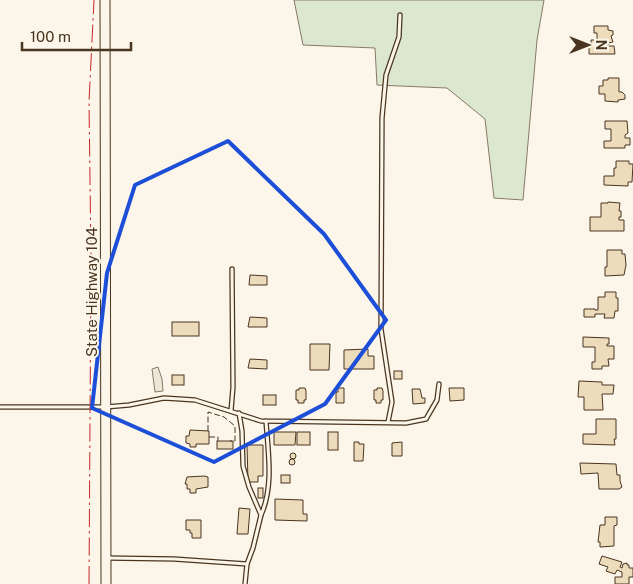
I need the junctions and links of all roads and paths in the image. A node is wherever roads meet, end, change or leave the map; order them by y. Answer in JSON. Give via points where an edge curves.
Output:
{"nodes":[{"id":1,"x":105,"y":0,"type":"edge"},
{"id":2,"x":400,"y":15,"type":"dead end"},
{"id":3,"x":232,"y":269,"type":"dead end"},
{"id":4,"x":439,"y":384,"type":"dead end"},
{"id":5,"x":0,"y":407,"type":"edge"},
{"id":6,"x":106,"y":407,"type":"junction"},
{"id":7,"x":231,"y":411,"type":"junction"},
{"id":8,"x":239,"y":414,"type":"junction"},
{"id":9,"x":266,"y":421,"type":"junction"},
{"id":10,"x":388,"y":422,"type":"junction"},
{"id":11,"x":261,"y":515,"type":"junction"},
{"id":12,"x":106,"y":558,"type":"junction"},
{"id":13,"x":247,"y":564,"type":"junction"},
{"id":14,"x":106,"y":584,"type":"edge"},
{"id":15,"x":246,"y":584,"type":"edge"}],
"edges":[{"from":1,"to":6,"type":"main road","name":"State Highway 104"},
{"from":2,"to":10,"type":"lane","via":[[399,37],[386,75],[382,118],[381,329],[392,402]]},
{"from":3,"to":7,"type":"lane"},
{"from":4,"to":10,"type":"lane","via":[[437,400],[426,420]]},
{"from":5,"to":6,"type":"lane"},
{"from":6,"to":7,"type":"lane","via":[[164,398],[195,400]]},
{"from":6,"to":12,"type":"main road","name":"State Highway 104"},
{"from":7,"to":8,"type":"lane"},
{"from":8,"to":9,"type":"lane"},
{"from":8,"to":11,"type":"lane","via":[[243,466]]},
{"from":9,"to":10,"type":"lane"},
{"from":9,"to":11,"type":"lane","via":[[269,486]]},
{"from":11,"to":13,"type":"lane"},
{"from":12,"to":13,"type":"lane"},
{"from":12,"to":14,"type":"main road","name":"State Highway 104"},
{"from":13,"to":15,"type":"lane"}]}
